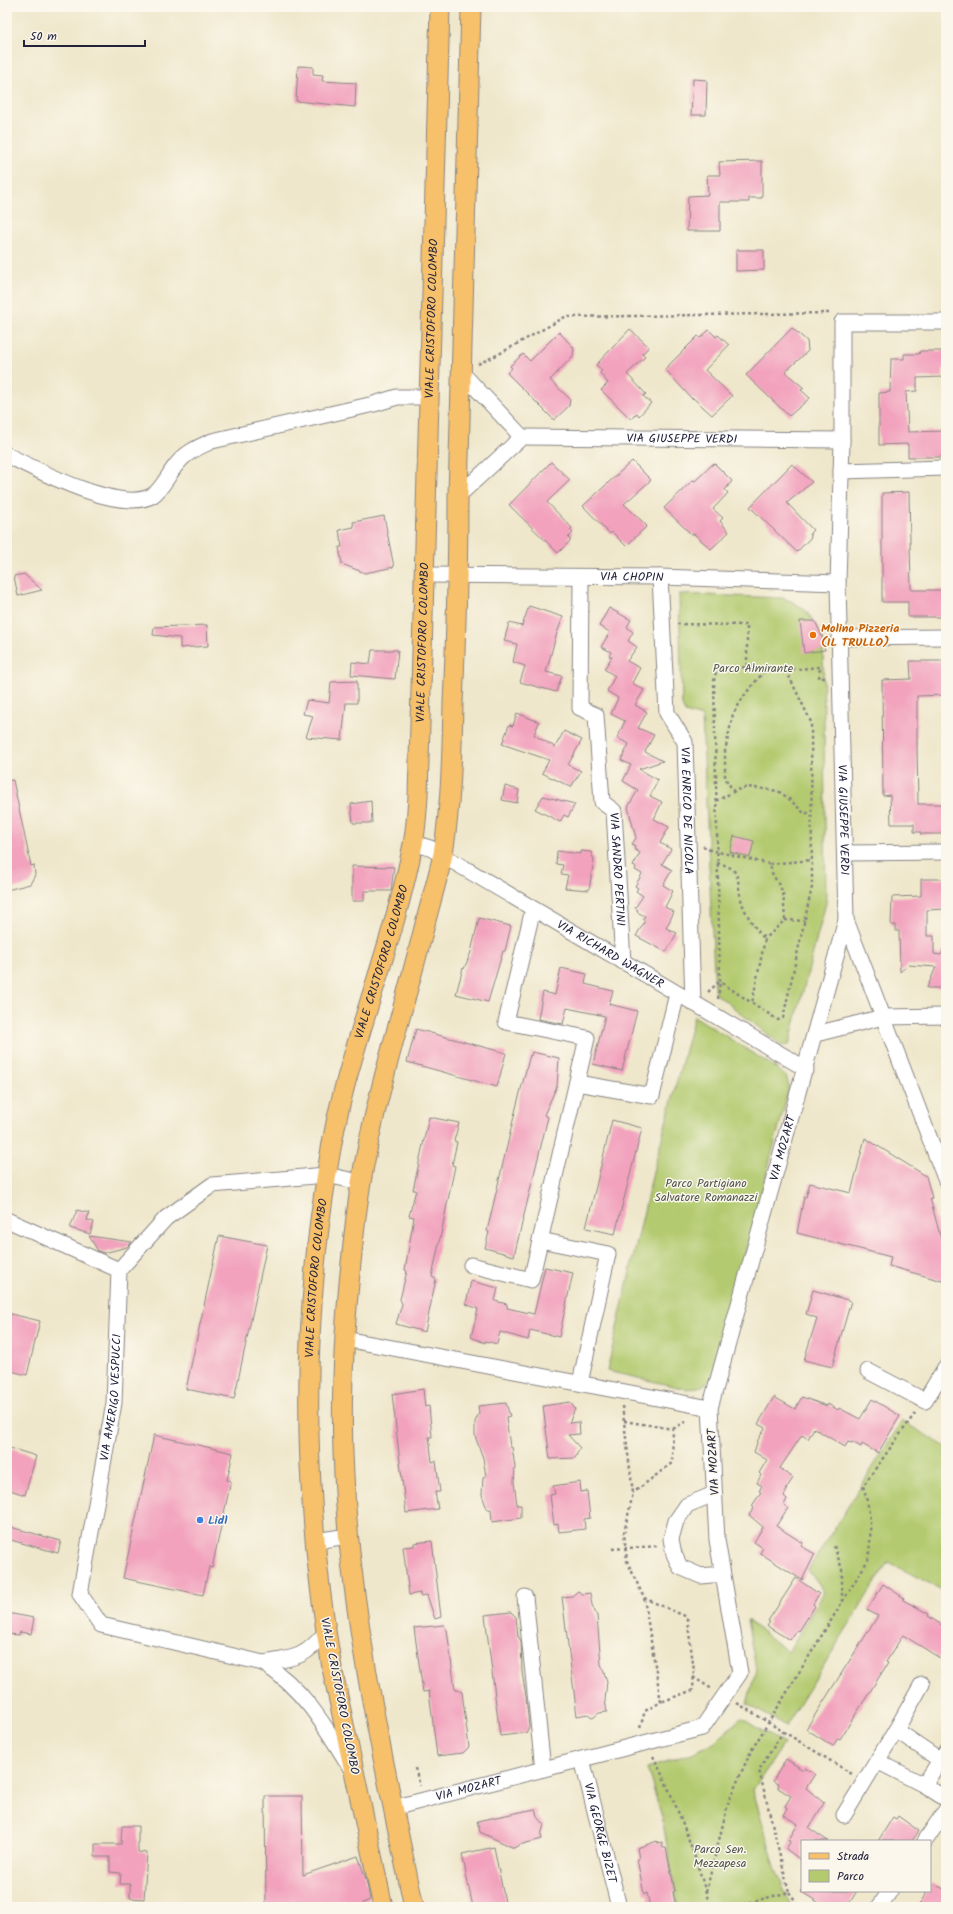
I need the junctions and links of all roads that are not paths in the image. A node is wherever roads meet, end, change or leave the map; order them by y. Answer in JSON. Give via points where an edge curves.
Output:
{"nodes":[{"id":1,"x":440,"y":7,"type":"edge"},
{"id":2,"x":471,"y":7,"type":"edge"},
{"id":3,"x":946,"y":322,"type":"edge"},
{"id":4,"x":461,"y":372,"type":"junction"},
{"id":5,"x":430,"y":397,"type":"junction"},
{"id":6,"x":522,"y":437,"type":"junction"},
{"id":7,"x":842,"y":440,"type":"junction"},
{"id":8,"x":7,"y":455,"type":"edge"},
{"id":9,"x":946,"y":468,"type":"edge"},
{"id":10,"x":841,"y":471,"type":"junction"},
{"id":11,"x":458,"y":496,"type":"junction"},
{"id":12,"x":458,"y":574,"type":"junction"},
{"id":13,"x":425,"y":575,"type":"junction"},
{"id":14,"x":580,"y":577,"type":"junction"},
{"id":15,"x":660,"y":577,"type":"junction"},
{"id":16,"x":838,"y":583,"type":"junction"},
{"id":17,"x":946,"y":637,"type":"edge"},
{"id":18,"x":839,"y":638,"type":"junction"},
{"id":19,"x":413,"y":843,"type":"junction"},
{"id":20,"x":946,"y":852,"type":"edge"},
{"id":21,"x":845,"y":853,"type":"junction"},
{"id":22,"x":442,"y":855,"type":"junction"},
{"id":23,"x":533,"y":909,"type":"junction"},
{"id":24,"x":846,"y":920,"type":"junction"},
{"id":25,"x":624,"y":962,"type":"junction"},
{"id":26,"x":677,"y":994,"type":"junction"},
{"id":27,"x":693,"y":1003,"type":"junction"},
{"id":28,"x":883,"y":1016,"type":"junction"},
{"id":29,"x":946,"y":1016,"type":"edge"},
{"id":30,"x":816,"y":1034,"type":"junction"},
{"id":31,"x":806,"y":1069,"type":"junction"},
{"id":32,"x":577,"y":1083,"type":"junction"},
{"id":33,"x":326,"y":1175,"type":"junction"},
{"id":34,"x":946,"y":1181,"type":"edge"},
{"id":35,"x":360,"y":1182,"type":"junction"},
{"id":36,"x":7,"y":1220,"type":"edge"},
{"id":37,"x":540,"y":1240,"type":"junction"},
{"id":38,"x":471,"y":1265,"type":"dead end"},
{"id":39,"x":119,"y":1270,"type":"junction"},
{"id":40,"x":345,"y":1339,"type":"junction"},
{"id":41,"x":946,"y":1366,"type":"edge"},
{"id":42,"x":868,"y":1371,"type":"dead end"},
{"id":43,"x":580,"y":1383,"type":"junction"},
{"id":44,"x":710,"y":1408,"type":"junction"},
{"id":45,"x":714,"y":1494,"type":"junction"},
{"id":46,"x":348,"y":1536,"type":"junction"},
{"id":47,"x":315,"y":1541,"type":"junction"},
{"id":48,"x":722,"y":1574,"type":"junction"},
{"id":49,"x":525,"y":1596,"type":"dead end"},
{"id":50,"x":326,"y":1632,"type":"junction"},
{"id":51,"x":264,"y":1663,"type":"junction"},
{"id":52,"x":922,"y":1684,"type":"dead end"},
{"id":53,"x":896,"y":1730,"type":"junction"},
{"id":54,"x":943,"y":1755,"type":"edge"},
{"id":55,"x":582,"y":1759,"type":"junction"},
{"id":56,"x":877,"y":1761,"type":"junction"},
{"id":57,"x":543,"y":1769,"type":"junction"},
{"id":58,"x":356,"y":1776,"type":"junction"},
{"id":59,"x":924,"y":1785,"type":"junction"},
{"id":60,"x":946,"y":1799,"type":"edge"},
{"id":61,"x":393,"y":1808,"type":"junction"},
{"id":62,"x":946,"y":1810,"type":"edge"},
{"id":63,"x":844,"y":1815,"type":"dead end"},
{"id":64,"x":926,"y":1840,"type":"edge"},
{"id":65,"x":889,"y":1892,"type":"edge"},
{"id":66,"x":383,"y":1907,"type":"edge"},
{"id":67,"x":414,"y":1907,"type":"edge"},
{"id":68,"x":619,"y":1907,"type":"edge"},
{"id":69,"x":879,"y":1907,"type":"edge"}],
"edges":[{"from":1,"to":5,"type":"main road","name":"VIALE CRISTOFORO COLOMBO"},
{"from":2,"to":4,"type":"main road"},
{"from":3,"to":7,"type":"street","name":"VIA GIUSEPPE VERDI","via":[[842,322]]},
{"from":4,"to":6,"type":"street"},
{"from":4,"to":11,"type":"main road"},
{"from":5,"to":8,"type":"street","via":[[397,397],[212,441],[191,450],[178,462],[154,494],[144,499],[129,500],[77,487]]},
{"from":5,"to":13,"type":"main road","name":"VIALE CRISTOFORO COLOMBO"},
{"from":6,"to":7,"type":"street","name":"VIA GIUSEPPE VERDI"},
{"from":6,"to":11,"type":"street"},
{"from":7,"to":10,"type":"street","name":"VIA GIUSEPPE VERDI"},
{"from":9,"to":10,"type":"street"},
{"from":10,"to":16,"type":"street","name":"VIA GIUSEPPE VERDI"},
{"from":11,"to":12,"type":"main road"},
{"from":12,"to":13,"type":"street","name":"VIA CHOPIN"},
{"from":12,"to":14,"type":"street","name":"VIA CHOPIN"},
{"from":12,"to":22,"type":"main road","via":[[450,792]]},
{"from":13,"to":19,"type":"main road","name":"VIALE CRISTOFORO COLOMBO","via":[[421,747]]},
{"from":14,"to":15,"type":"street","name":"VIA CHOPIN"},
{"from":14,"to":25,"type":"street","name":"VIA SANDRO PERTINI","via":[[580,708],[596,715],[602,802],[614,811]]},
{"from":15,"to":16,"type":"street","name":"VIA CHOPIN"},
{"from":15,"to":27,"type":"street","name":"VIA ENRICO DE NICOLA","via":[[666,714],[686,742]]},
{"from":16,"to":18,"type":"street","name":"VIA GIUSEPPE VERDI"},
{"from":17,"to":18,"type":"street"},
{"from":18,"to":21,"type":"street","name":"VIA GIUSEPPE VERDI"},
{"from":19,"to":22,"type":"street","name":"VIA RICHARD WAGNER"},
{"from":19,"to":33,"type":"main road","name":"VIALE CRISTOFORO COLOMBO","via":[[405,880],[343,1094]]},
{"from":20,"to":21,"type":"street"},
{"from":21,"to":24,"type":"street","name":"VIA GIUSEPPE VERDI"},
{"from":22,"to":23,"type":"street","name":"VIA RICHARD WAGNER"},
{"from":22,"to":35,"type":"main road","via":[[376,1104]]},
{"from":23,"to":25,"type":"street","name":"VIA RICHARD WAGNER"},
{"from":23,"to":32,"type":"street","via":[[506,1022],[587,1038]]},
{"from":24,"to":28,"type":"street","name":"VIA GIUSEPPE VERDI"},
{"from":24,"to":30,"type":"street","name":"VIA MOZART"},
{"from":25,"to":26,"type":"street","name":"VIA RICHARD WAGNER"},
{"from":26,"to":27,"type":"street","name":"VIA RICHARD WAGNER"},
{"from":26,"to":32,"type":"street","via":[[652,1096]]},
{"from":27,"to":31,"type":"street","name":"VIA RICHARD WAGNER"},
{"from":28,"to":29,"type":"street"},
{"from":28,"to":30,"type":"street"},
{"from":28,"to":34,"type":"street","name":"VIA GIUSEPPE VERDI"},
{"from":30,"to":31,"type":"street","name":"VIA MOZART"},
{"from":31,"to":44,"type":"street","name":"VIA MOZART"},
{"from":32,"to":37,"type":"street"},
{"from":33,"to":35,"type":"street"},
{"from":33,"to":39,"type":"street","via":[[212,1185],[166,1218]]},
{"from":33,"to":47,"type":"main road","name":"VIALE CRISTOFORO COLOMBO","via":[[309,1334],[309,1468]]},
{"from":35,"to":40,"type":"main road"},
{"from":36,"to":39,"type":"street"},
{"from":37,"to":38,"type":"street","via":[[531,1280]]},
{"from":37,"to":43,"type":"street","via":[[608,1254]]},
{"from":39,"to":51,"type":"street","name":"VIA AMERIGO VESPUCCI","via":[[114,1403],[80,1594],[101,1624]]},
{"from":40,"to":43,"type":"street"},
{"from":40,"to":46,"type":"main road","via":[[344,1473]]},
{"from":41,"to":42,"type":"street","via":[[925,1400]]},
{"from":43,"to":44,"type":"street"},
{"from":44,"to":45,"type":"street","name":"VIA MOZART"},
{"from":45,"to":48,"type":"street","name":"VIA MOZART"},
{"from":45,"to":48,"type":"street","via":[[687,1505],[676,1521],[671,1539],[680,1566],[701,1576]]},
{"from":46,"to":47,"type":"street"},
{"from":46,"to":61,"type":"main road","via":[[360,1634]]},
{"from":47,"to":50,"type":"main road","name":"VIALE CRISTOFORO COLOMBO"},
{"from":48,"to":55,"type":"street","name":"VIA MOZART","via":[[740,1673],[702,1728]]},
{"from":49,"to":57,"type":"street"},
{"from":50,"to":51,"type":"street","name":"VIA AMERIGO VESPUCCI","via":[[303,1655]]},
{"from":50,"to":58,"type":"main road","name":"VIALE CRISTOFORO COLOMBO"},
{"from":51,"to":58,"type":"street","name":"VIA AMERIGO VESPUCCI","via":[[298,1690]]},
{"from":52,"to":53,"type":"street"},
{"from":53,"to":54,"type":"street"},
{"from":53,"to":56,"type":"street"},
{"from":54,"to":59,"type":"street"},
{"from":55,"to":57,"type":"street","name":"VIA MOZART"},
{"from":55,"to":68,"type":"street","name":"VIA GEORGE BIZET"},
{"from":56,"to":59,"type":"street"},
{"from":56,"to":63,"type":"street"},
{"from":57,"to":61,"type":"street","name":"VIA MOZART"},
{"from":58,"to":66,"type":"main road","name":"VIALE CRISTOFORO COLOMBO"},
{"from":59,"to":60,"type":"street"},
{"from":61,"to":67,"type":"main road"},
{"from":62,"to":64,"type":"street"},
{"from":65,"to":69,"type":"street"}]}
